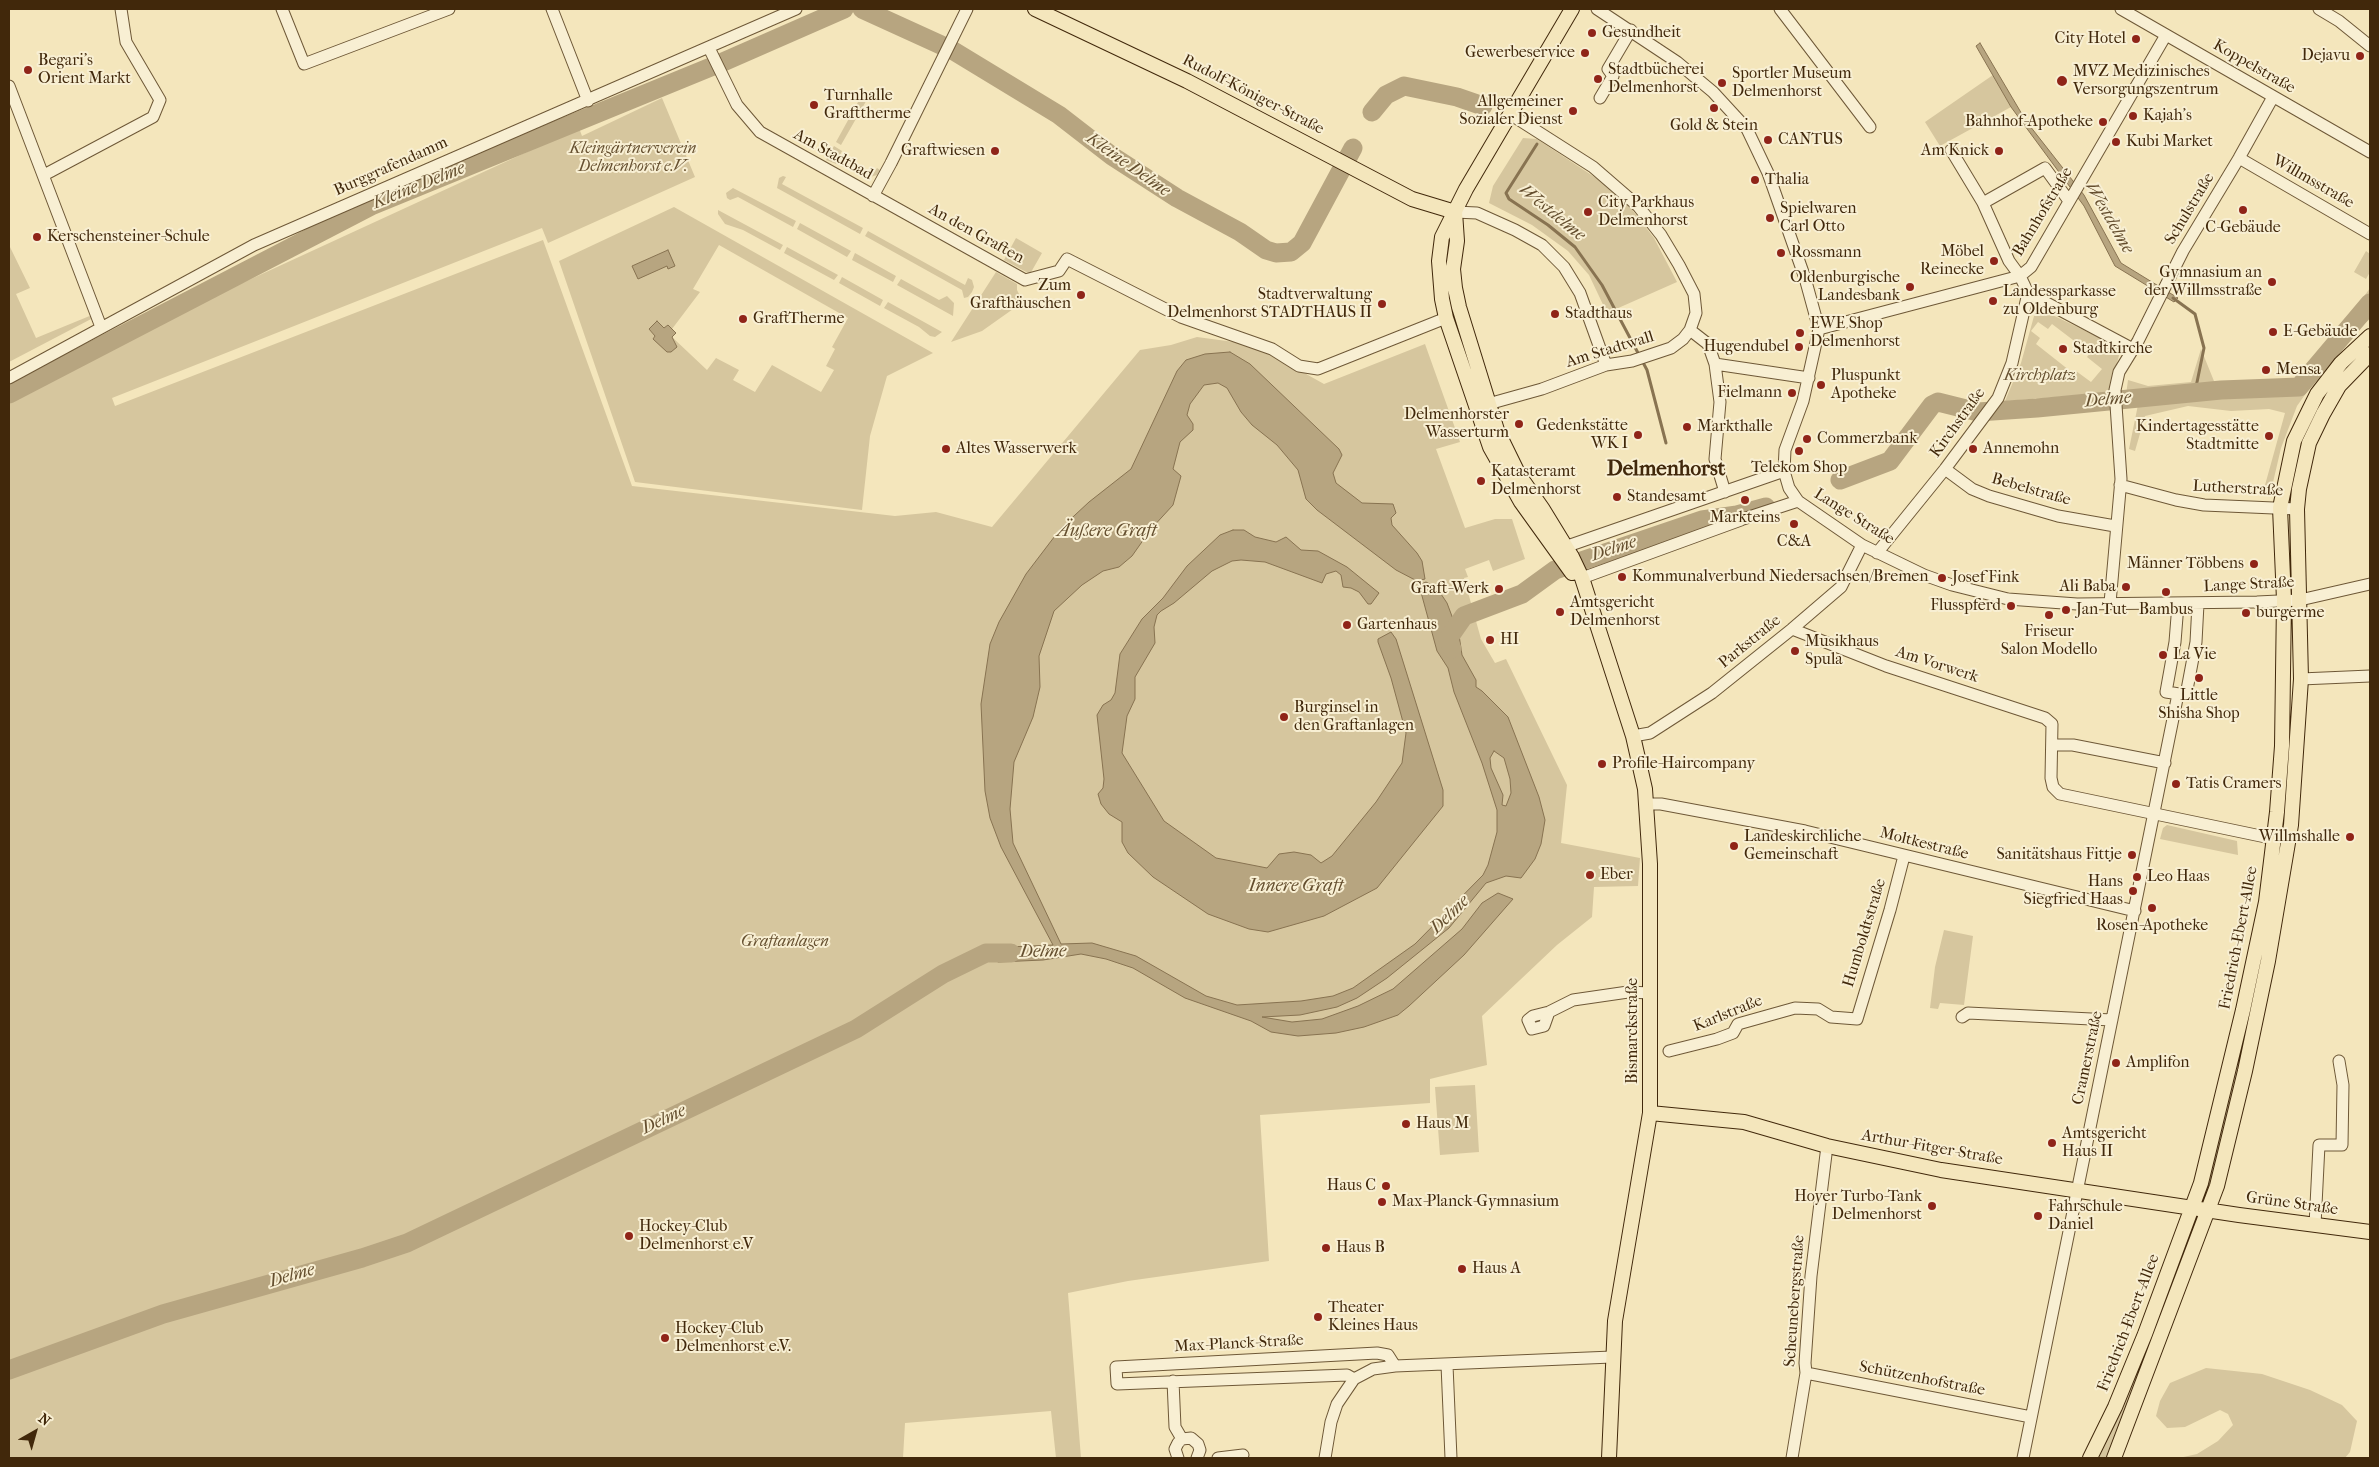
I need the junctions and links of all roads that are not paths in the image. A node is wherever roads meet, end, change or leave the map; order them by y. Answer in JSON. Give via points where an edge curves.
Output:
{"nodes":[{"id":1,"x":121,"y":9,"type":"edge"},
{"id":2,"x":282,"y":9,"type":"edge"},
{"id":3,"x":449,"y":9,"type":"edge"},
{"id":4,"x":552,"y":9,"type":"edge"},
{"id":5,"x":796,"y":9,"type":"edge"},
{"id":6,"x":967,"y":9,"type":"edge"},
{"id":7,"x":1035,"y":9,"type":"edge"},
{"id":8,"x":1572,"y":9,"type":"edge"},
{"id":9,"x":1597,"y":9,"type":"edge"},
{"id":10,"x":1780,"y":9,"type":"edge"},
{"id":11,"x":2121,"y":9,"type":"edge"},
{"id":12,"x":2319,"y":9,"type":"edge"},
{"id":13,"x":1631,"y":30,"type":"junction"},
{"id":14,"x":2166,"y":35,"type":"junction"},
{"id":15,"x":2370,"y":46,"type":"edge"},
{"id":16,"x":711,"y":53,"type":"junction"},
{"id":17,"x":9,"y":86,"type":"edge"},
{"id":18,"x":2273,"y":97,"type":"junction"},
{"id":19,"x":1600,"y":98,"type":"dead end"},
{"id":20,"x":588,"y":101,"type":"junction"},
{"id":21,"x":1506,"y":121,"type":"junction"},
{"id":22,"x":1870,"y":126,"type":"dead end"},
{"id":23,"x":1951,"y":150,"type":"dead end"},
{"id":24,"x":2370,"y":152,"type":"edge"},
{"id":25,"x":2239,"y":158,"type":"junction"},
{"id":26,"x":44,"y":175,"type":"junction"},
{"id":27,"x":2073,"y":194,"type":"junction"},
{"id":28,"x":873,"y":196,"type":"junction"},
{"id":29,"x":1982,"y":203,"type":"junction"},
{"id":30,"x":1455,"y":212,"type":"junction"},
{"id":31,"x":2370,"y":234,"type":"edge"},
{"id":32,"x":2020,"y":276,"type":"junction"},
{"id":33,"x":2028,"y":293,"type":"junction"},
{"id":34,"x":1446,"y":318,"type":"junction"},
{"id":35,"x":101,"y":327,"type":"junction"},
{"id":36,"x":1819,"y":329,"type":"junction"},
{"id":37,"x":1690,"y":330,"type":"junction"},
{"id":38,"x":2370,"y":336,"type":"edge"},
{"id":39,"x":2133,"y":348,"type":"junction"},
{"id":40,"x":2370,"y":354,"type":"edge"},
{"id":41,"x":1715,"y":364,"type":"junction"},
{"id":42,"x":1606,"y":365,"type":"junction"},
{"id":43,"x":9,"y":378,"type":"edge"},
{"id":44,"x":1809,"y":378,"type":"junction"},
{"id":45,"x":1483,"y":405,"type":"junction"},
{"id":46,"x":1945,"y":469,"type":"junction"},
{"id":47,"x":1784,"y":471,"type":"junction"},
{"id":48,"x":2120,"y":485,"type":"junction"},
{"id":49,"x":1725,"y":492,"type":"junction"},
{"id":50,"x":1798,"y":501,"type":"junction"},
{"id":51,"x":2280,"y":508,"type":"junction"},
{"id":52,"x":2297,"y":509,"type":"junction"},
{"id":53,"x":2115,"y":526,"type":"junction"},
{"id":54,"x":1862,"y":545,"type":"junction"},
{"id":55,"x":1564,"y":553,"type":"junction"},
{"id":56,"x":1877,"y":553,"type":"junction"},
{"id":57,"x":1578,"y":574,"type":"junction"},
{"id":58,"x":2370,"y":584,"type":"edge"},
{"id":59,"x":2284,"y":600,"type":"junction"},
{"id":60,"x":2300,"y":600,"type":"junction"},
{"id":61,"x":2110,"y":603,"type":"junction"},
{"id":62,"x":2178,"y":604,"type":"junction"},
{"id":63,"x":2198,"y":604,"type":"junction"},
{"id":64,"x":1792,"y":629,"type":"junction"},
{"id":65,"x":2370,"y":676,"type":"edge"},
{"id":66,"x":2300,"y":678,"type":"junction"},
{"id":67,"x":2178,"y":694,"type":"junction"},
{"id":68,"x":1633,"y":736,"type":"junction"},
{"id":69,"x":2053,"y":745,"type":"junction"},
{"id":70,"x":2165,"y":763,"type":"junction"},
{"id":71,"x":1646,"y":804,"type":"junction"},
{"id":72,"x":2155,"y":815,"type":"junction"},
{"id":73,"x":2275,"y":839,"type":"junction"},
{"id":74,"x":1904,"y":856,"type":"junction"},
{"id":75,"x":2135,"y":911,"type":"junction"},
{"id":76,"x":1650,"y":993,"type":"junction"},
{"id":77,"x":1549,"y":1012,"type":"dead end"},
{"id":78,"x":1962,"y":1017,"type":"dead end"},
{"id":79,"x":1857,"y":1019,"type":"joint"},
{"id":80,"x":2112,"y":1020,"type":"junction"},
{"id":81,"x":1669,"y":1051,"type":"dead end"},
{"id":82,"x":2339,"y":1061,"type":"dead end"},
{"id":83,"x":1650,"y":1113,"type":"junction"},
{"id":84,"x":1827,"y":1146,"type":"junction"},
{"id":85,"x":2077,"y":1189,"type":"junction"},
{"id":86,"x":2191,"y":1207,"type":"junction"},
{"id":87,"x":2208,"y":1210,"type":"junction"},
{"id":88,"x":2315,"y":1225,"type":"junction"},
{"id":89,"x":2370,"y":1232,"type":"edge"},
{"id":90,"x":1612,"y":1357,"type":"junction"},
{"id":91,"x":1447,"y":1364,"type":"junction"},
{"id":92,"x":1395,"y":1366,"type":"junction"},
{"id":93,"x":1806,"y":1373,"type":"junction"},
{"id":94,"x":1354,"y":1379,"type":"junction"},
{"id":95,"x":1173,"y":1382,"type":"junction"},
{"id":96,"x":2031,"y":1417,"type":"junction"},
{"id":97,"x":1182,"y":1439,"type":"junction"},
{"id":98,"x":2098,"y":1444,"type":"junction"},
{"id":99,"x":1243,"y":1455,"type":"dead end"},
{"id":100,"x":1200,"y":1457,"type":"edge"},
{"id":101,"x":1178,"y":1458,"type":"edge"},
{"id":102,"x":1218,"y":1458,"type":"edge"},
{"id":103,"x":1325,"y":1458,"type":"edge"},
{"id":104,"x":1451,"y":1458,"type":"edge"},
{"id":105,"x":1609,"y":1458,"type":"edge"},
{"id":106,"x":1792,"y":1458,"type":"edge"},
{"id":107,"x":2023,"y":1458,"type":"edge"},
{"id":108,"x":2085,"y":1458,"type":"edge"},
{"id":109,"x":2090,"y":1458,"type":"edge"},
{"id":110,"x":2114,"y":1458,"type":"edge"}],
"edges":[{"from":1,"to":26,"type":"street","via":[[126,42],[160,100],[153,117]]},
{"from":2,"to":3,"type":"street","via":[[304,64]]},
{"from":4,"to":20,"type":"street"},
{"from":5,"to":16,"type":"street","name":"Burggrafendamm"},
{"from":6,"to":28,"type":"street","name":"Am Stadtbad"},
{"from":7,"to":30,"type":"main road","name":"Rudolf-Königer-Straße","via":[[1187,80],[1412,199]]},
{"from":8,"to":21,"type":"main road"},
{"from":9,"to":13,"type":"street","name":"Lange Straße"},
{"from":10,"to":22,"type":"street"},
{"from":11,"to":14,"type":"street","name":"Koppelstraße"},
{"from":12,"to":15,"type":"street"},
{"from":13,"to":19,"type":"street","via":[[1608,69],[1612,76]]},
{"from":13,"to":36,"type":"street","name":"Lange Straße","via":[[1713,92],[1748,129],[1768,173],[1805,278]]},
{"from":14,"to":18,"type":"street","name":"Koppelstraße"},
{"from":14,"to":27,"type":"street","name":"Bahnhofstraße"},
{"from":16,"to":20,"type":"street","name":"Burggrafendamm"},
{"from":16,"to":28,"type":"street","name":"Am Stadtbad","via":[[738,106],[760,132]]},
{"from":17,"to":26,"type":"street"},
{"from":18,"to":24,"type":"street","name":"Koppelstraße"},
{"from":18,"to":25,"type":"street","name":"Schulstraße"},
{"from":20,"to":35,"type":"street","name":"Burggrafendamm","via":[[254,245]]},
{"from":21,"to":30,"type":"main road"},
{"from":21,"to":37,"type":"street","via":[[1603,175],[1638,206],[1661,235],[1694,294],[1696,313]]},
{"from":23,"to":29,"type":"street"},
{"from":25,"to":31,"type":"street","name":"Willmsstraße"},
{"from":25,"to":39,"type":"street","name":"Schulstraße","via":[[2183,251]]},
{"from":26,"to":35,"type":"street"},
{"from":27,"to":29,"type":"street","via":[[2045,168]]},
{"from":27,"to":32,"type":"street","name":"Bahnhofstraße","via":[[2031,267]]},
{"from":28,"to":34,"type":"street","name":"An den Graften","via":[[1025,280],[1059,271],[1067,260],[1181,317],[1272,349],[1299,366],[1318,369]]},
{"from":29,"to":32,"type":"street","via":[[2009,261]]},
{"from":30,"to":34,"type":"main road","via":[[1442,237],[1439,260]]},
{"from":30,"to":42,"type":"street","via":[[1477,213],[1515,230],[1542,245],[1564,267],[1580,293]]},
{"from":30,"to":45,"type":"main road","via":[[1455,288]]},
{"from":32,"to":33,"type":"street"},
{"from":32,"to":36,"type":"street","name":"Bahnhofstraße"},
{"from":33,"to":39,"type":"street"},
{"from":33,"to":46,"type":"street","name":"Kirchstraße","via":[[2004,384]]},
{"from":34,"to":45,"type":"main road"},
{"from":35,"to":43,"type":"street","name":"Burggrafendamm"},
{"from":36,"to":44,"type":"street","name":"Lange Straße"},
{"from":37,"to":41,"type":"street","via":[[1708,344]]},
{"from":37,"to":42,"type":"street","name":"Am Stadtwall","via":[[1671,348],[1632,361]]},
{"from":38,"to":51,"type":"main road","name":"Friedrich-Ebert-Allee","via":[[2327,379],[2304,417],[2294,441]]},
{"from":39,"to":48,"type":"street","name":"Schulstraße","via":[[2119,372],[2116,390]]},
{"from":40,"to":52,"type":"main road","name":"Friedrich-Ebert-Allee","via":[[2339,386],[2323,414],[2310,443]]},
{"from":41,"to":44,"type":"street"},
{"from":41,"to":49,"type":"street","via":[[1720,402],[1715,459]]},
{"from":42,"to":45,"type":"street","name":"Am Stadtwall","via":[[1542,389]]},
{"from":44,"to":47,"type":"street","name":"Lange Straße","via":[[1785,450]]},
{"from":45,"to":55,"type":"main road","name":"Bismarckstraße","via":[[1487,440],[1499,467],[1521,502]]},
{"from":46,"to":53,"type":"street","name":"Bebelstraße","via":[[1972,489],[1989,496],[2058,516]]},
{"from":46,"to":56,"type":"street","name":"Kirchstraße"},
{"from":47,"to":49,"type":"street"},
{"from":47,"to":50,"type":"street","name":"Lange Straße","via":[[1789,488]]},
{"from":48,"to":51,"type":"street","name":"Lutherstraße","via":[[2204,505]]},
{"from":48,"to":53,"type":"street","name":"Schulstraße"},
{"from":49,"to":55,"type":"street","via":[[1635,523]]},
{"from":50,"to":54,"type":"street","name":"Lange Straße"},
{"from":50,"to":57,"type":"street"},
{"from":51,"to":52,"type":"street","name":"Lutherstraße"},
{"from":51,"to":59,"type":"main road","name":"Friedrich-Ebert-Allee"},
{"from":52,"to":60,"type":"main road","name":"Friedrich-Ebert-Allee"},
{"from":53,"to":61,"type":"street","name":"Schulstraße"},
{"from":54,"to":56,"type":"street","name":"Lange Straße"},
{"from":54,"to":64,"type":"street","name":"Parkstraße","via":[[1841,587]]},
{"from":55,"to":57,"type":"main road","name":"Bismarckstraße"},
{"from":56,"to":61,"type":"street","name":"Lange Straße","via":[[1952,585],[2008,599]]},
{"from":57,"to":68,"type":"main road","name":"Bismarckstraße"},
{"from":58,"to":60,"type":"street","name":"Lange Straße"},
{"from":59,"to":60,"type":"street","name":"Lange Straße"},
{"from":59,"to":63,"type":"street","name":"Lange Straße"},
{"from":59,"to":73,"type":"main road","name":"Friedrich-Ebert-Allee","via":[[2282,746]]},
{"from":60,"to":66,"type":"main road","name":"Friedrich-Ebert-Allee"},
{"from":61,"to":62,"type":"street","name":"Lange Straße"},
{"from":62,"to":63,"type":"street","name":"Lange Straße"},
{"from":62,"to":67,"type":"street","via":[[2166,692]]},
{"from":63,"to":67,"type":"street","name":"Cramerstraße","via":[[2196,642],[2186,695]]},
{"from":64,"to":68,"type":"street","name":"Parkstraße","via":[[1706,697],[1650,733]]},
{"from":64,"to":69,"type":"street","name":"Am Vorwerk","via":[[1886,666],[2045,718],[2052,724]]},
{"from":65,"to":66,"type":"street"},
{"from":66,"to":87,"type":"main road","name":"Friedrich-Ebert-Allee","via":[[2291,825],[2280,898],[2245,1071],[2217,1186]]},
{"from":67,"to":70,"type":"street","name":"Cramerstraße"},
{"from":68,"to":71,"type":"main road","name":"Bismarckstraße"},
{"from":69,"to":70,"type":"street","via":[[2073,745]]},
{"from":69,"to":72,"type":"street","name":"Am Vorwerk","via":[[2051,778],[2053,787],[2060,794]]},
{"from":70,"to":72,"type":"street","name":"Cramerstraße"},
{"from":71,"to":74,"type":"street","name":"Moltkestraße","via":[[1661,804],[1805,831]]},
{"from":71,"to":76,"type":"main road","name":"Bismarckstraße"},
{"from":72,"to":73,"type":"street","name":"Am Vorwerk"},
{"from":72,"to":75,"type":"street","name":"Cramerstraße"},
{"from":73,"to":86,"type":"main road","name":"Friedrich-Ebert-Allee","via":[[2266,902],[2245,1002],[2204,1173]]},
{"from":74,"to":75,"type":"street","name":"Moltkestraße"},
{"from":74,"to":79,"type":"street","name":"Humboldtstraße"},
{"from":75,"to":80,"type":"street","name":"Cramerstraße"},
{"from":76,"to":77,"type":"street","via":[[1628,992],[1574,1000]]},
{"from":76,"to":83,"type":"main road","name":"Bismarckstraße"},
{"from":78,"to":80,"type":"street","via":[[1968,1013]]},
{"from":79,"to":81,"type":"street","name":"Karlstraße","via":[[1831,1017],[1818,1009],[1795,1008],[1738,1024],[1733,1033],[1717,1039]]},
{"from":80,"to":85,"type":"street","name":"Cramerstraße"},
{"from":82,"to":88,"type":"street","via":[[2343,1085],[2342,1145],[2319,1145]]},
{"from":83,"to":84,"type":"main road","name":"Arthur-Fitger-Straße","via":[[1744,1122]]},
{"from":83,"to":90,"type":"main road","name":"Bismarckstraße","via":[[1614,1321]]},
{"from":84,"to":85,"type":"main road","name":"Arthur-Fitger-Straße","via":[[1941,1170]]},
{"from":84,"to":93,"type":"street","name":"Scheunebergstraße","via":[[1811,1276]]},
{"from":85,"to":86,"type":"main road","name":"Arthur-Fitger-Straße"},
{"from":85,"to":96,"type":"street","name":"Cramerstraße"},
{"from":86,"to":87,"type":"main road","name":"Arthur-Fitger-Straße"},
{"from":86,"to":98,"type":"main road","name":"Friedrich-Ebert-Allee","via":[[2145,1334]]},
{"from":87,"to":88,"type":"main road","name":"Grüne Straße"},
{"from":87,"to":110,"type":"main road","name":"Friedrich-Ebert-Allee"},
{"from":88,"to":89,"type":"main road","name":"Grüne Straße"},
{"from":90,"to":91,"type":"street"},
{"from":90,"to":105,"type":"main road","name":"Bismarckstraße"},
{"from":91,"to":92,"type":"street"},
{"from":91,"to":104,"type":"street"},
{"from":92,"to":94,"type":"street","via":[[1373,1369]]},
{"from":92,"to":95,"type":"street","name":"Max-Planck-Straße","via":[[1388,1355],[1377,1353],[1116,1367],[1117,1384]]},
{"from":93,"to":96,"type":"street","name":"Schützenhofstraße"},
{"from":93,"to":106,"type":"street","name":"Scheunebergstraße"},
{"from":94,"to":95,"type":"street","name":"Max-Planck-Straße","via":[[1347,1375]]},
{"from":94,"to":103,"type":"street","via":[[1337,1404]]},
{"from":95,"to":97,"type":"street","via":[[1175,1427]]},
{"from":96,"to":107,"type":"street","name":"Cramerstraße"},
{"from":97,"to":100,"type":"street","via":[[1191,1438],[1198,1444]]},
{"from":97,"to":101,"type":"street","via":[[1175,1449]]},
{"from":98,"to":108,"type":"main road"},
{"from":98,"to":109,"type":"main road","name":"Friedrich-Ebert-Allee"},
{"from":99,"to":102,"type":"street"}]}
